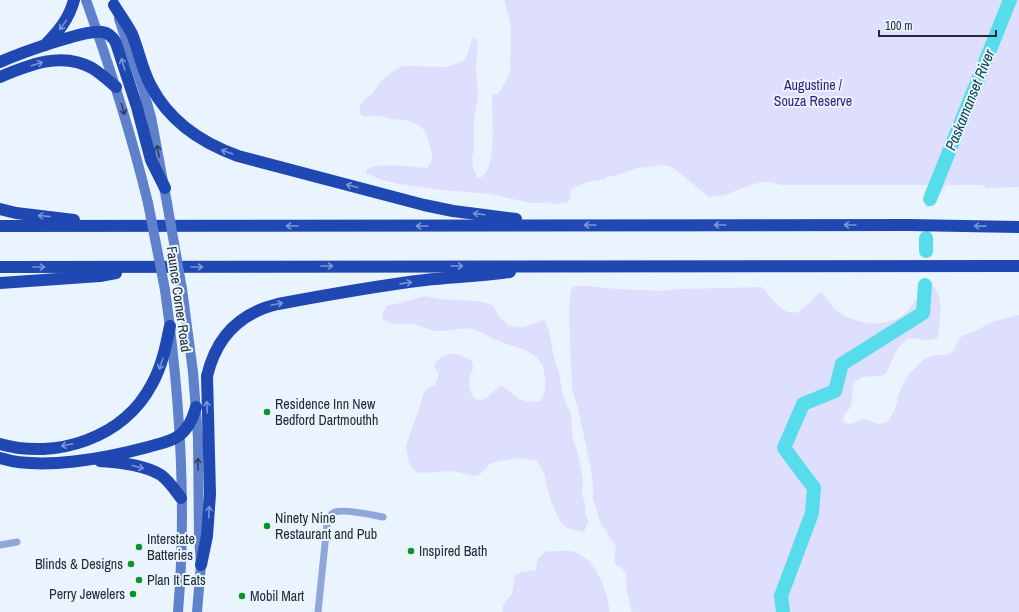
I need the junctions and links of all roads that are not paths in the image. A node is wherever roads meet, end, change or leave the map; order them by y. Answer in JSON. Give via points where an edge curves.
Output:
{"nodes":[{"id":1,"x":74,"y":0,"type":"edge"},
{"id":2,"x":86,"y":0,"type":"edge"},
{"id":3,"x":113,"y":3,"type":"edge"},
{"id":4,"x":98,"y":32,"type":"junction"},
{"id":5,"x":44,"y":46,"type":"junction"},
{"id":6,"x":0,"y":62,"type":"edge"},
{"id":7,"x":0,"y":77,"type":"edge"},
{"id":8,"x":116,"y":87,"type":"junction"},
{"id":9,"x":165,"y":188,"type":"junction"},
{"id":10,"x":0,"y":209,"type":"edge"},
{"id":11,"x":559,"y":225,"type":"junction"},
{"id":12,"x":0,"y":226,"type":"edge"},
{"id":13,"x":125,"y":226,"type":"junction"},
{"id":14,"x":1019,"y":227,"type":"edge"},
{"id":15,"x":546,"y":266,"type":"junction"},
{"id":16,"x":1019,"y":266,"type":"edge"},
{"id":17,"x":0,"y":267,"type":"edge"},
{"id":18,"x":148,"y":267,"type":"junction"},
{"id":19,"x":0,"y":283,"type":"edge"},
{"id":20,"x":170,"y":326,"type":"junction"},
{"id":21,"x":196,"y":407,"type":"junction"},
{"id":22,"x":180,"y":435,"type":"junction"},
{"id":23,"x":0,"y":444,"type":"edge"},
{"id":24,"x":0,"y":458,"type":"edge"},
{"id":25,"x":85,"y":460,"type":"junction"},
{"id":26,"x":181,"y":498,"type":"junction"},
{"id":27,"x":383,"y":516,"type":"dead end"},
{"id":28,"x":17,"y":542,"type":"dead end"},
{"id":29,"x":0,"y":545,"type":"edge"},
{"id":30,"x":201,"y":565,"type":"junction"},
{"id":31,"x":178,"y":612,"type":"edge"},
{"id":32,"x":197,"y":612,"type":"edge"},
{"id":33,"x":318,"y":612,"type":"edge"}],
"edges":[{"from":1,"to":5,"type":"highway","one_way":true,"via":[[66,21]]},
{"from":2,"to":4,"type":"main road","name":"Faunce Corner Road"},
{"from":9,"to":3,"type":"main road","name":"Faunce Corner Road","one_way":true,"via":[[151,117]]},
{"from":11,"to":3,"type":"highway","one_way":true,"via":[[424,205],[238,156],[209,144],[181,124],[155,93],[131,33]]},
{"from":4,"to":5,"type":"highway"},
{"from":4,"to":8,"type":"main road","name":"Faunce Corner Road"},
{"from":9,"to":4,"type":"highway","one_way":true,"via":[[151,160],[116,43],[110,36]]},
{"from":5,"to":6,"type":"highway"},
{"from":7,"to":8,"type":"highway","one_way":true,"via":[[45,61],[60,59],[82,63]]},
{"from":8,"to":20,"type":"main road","name":"Faunce Corner Road","one_way":true,"bridge":true,"via":[[148,202]]},
{"from":9,"to":21,"type":"main road","name":"Faunce Corner Road","bridge":true,"via":[[190,345]]},
{"from":13,"to":10,"type":"highway","one_way":true,"via":[[26,215]]},
{"from":11,"to":13,"type":"highway","one_way":true},
{"from":14,"to":11,"type":"highway","one_way":true},
{"from":12,"to":13,"type":"highway"},
{"from":15,"to":16,"type":"highway"},
{"from":18,"to":15,"type":"highway","one_way":true},
{"from":30,"to":15,"type":"highway","one_way":true,"via":[[207,536],[210,494],[207,376],[218,346],[234,326],[267,306],[402,283],[489,275]]},
{"from":17,"to":18,"type":"highway","one_way":true},
{"from":18,"to":19,"type":"highway","via":[[100,276]]},
{"from":20,"to":22,"type":"main road","name":"Faunce Corner Road"},
{"from":20,"to":23,"type":"highway","one_way":true,"via":[[163,358],[152,384],[135,408],[118,423],[99,435],[67,446],[34,449]]},
{"from":21,"to":22,"type":"highway","via":[[191,421]]},
{"from":30,"to":21,"type":"main road","name":"Faunce Corner Road","one_way":true},
{"from":22,"to":25,"type":"highway","via":[[169,441],[132,451]]},
{"from":22,"to":26,"type":"main road","name":"Faunce Corner Road"},
{"from":24,"to":25,"type":"highway","via":[[39,463]]},
{"from":25,"to":26,"type":"highway","one_way":true,"via":[[130,464],[155,472],[168,481]]},
{"from":26,"to":31,"type":"main road","name":"Faunce Corner Road"},
{"from":27,"to":33,"type":"street","via":[[342,511],[334,512],[329,517]]},
{"from":28,"to":29,"type":"street"},
{"from":30,"to":32,"type":"main road","name":"Faunce Corner Road"}]}
